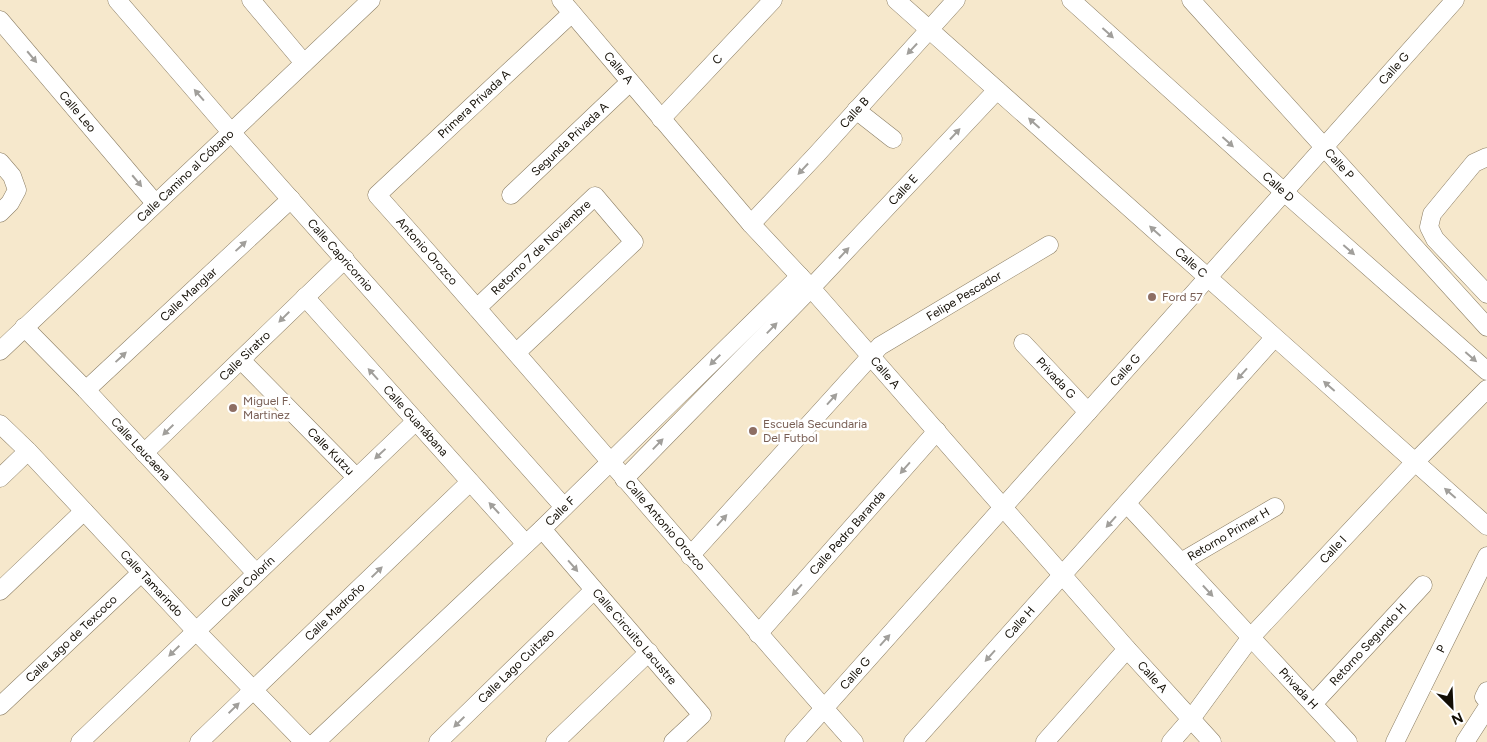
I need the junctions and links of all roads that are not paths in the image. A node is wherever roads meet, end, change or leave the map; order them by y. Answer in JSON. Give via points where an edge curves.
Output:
{"nodes":[{"id":1,"x":117,"y":0,"type":"edge"},
{"id":2,"x":251,"y":0,"type":"edge"},
{"id":3,"x":371,"y":0,"type":"edge"},
{"id":4,"x":773,"y":0,"type":"edge"},
{"id":5,"x":896,"y":0,"type":"edge"},
{"id":6,"x":956,"y":0,"type":"edge"},
{"id":7,"x":1071,"y":0,"type":"edge"},
{"id":8,"x":1192,"y":0,"type":"edge"},
{"id":9,"x":1455,"y":0,"type":"edge"},
{"id":10,"x":566,"y":6,"type":"edge"},
{"id":11,"x":0,"y":20,"type":"edge"},
{"id":12,"x":930,"y":30,"type":"junction"},
{"id":13,"x":304,"y":63,"type":"junction"},
{"id":14,"x":630,"y":82,"type":"junction"},
{"id":15,"x":997,"y":90,"type":"junction"},
{"id":16,"x":856,"y":110,"type":"junction"},
{"id":17,"x":661,"y":119,"type":"junction"},
{"id":18,"x":231,"y":132,"type":"junction"},
{"id":19,"x":893,"y":139,"type":"dead end"},
{"id":20,"x":1323,"y":148,"type":"junction"},
{"id":21,"x":1487,"y":157,"type":"edge"},
{"id":22,"x":0,"y":162,"type":"edge"},
{"id":23,"x":1284,"y":192,"type":"junction"},
{"id":24,"x":377,"y":195,"type":"joint"},
{"id":25,"x":511,"y":195,"type":"dead end"},
{"id":26,"x":291,"y":199,"type":"junction"},
{"id":27,"x":156,"y":203,"type":"junction"},
{"id":28,"x":0,"y":212,"type":"edge"},
{"id":29,"x":751,"y":224,"type":"junction"},
{"id":30,"x":1049,"y":245,"type":"dead end"},
{"id":31,"x":345,"y":259,"type":"junction"},
{"id":32,"x":1207,"y":278,"type":"junction"},
{"id":33,"x":805,"y":282,"type":"junction"},
{"id":34,"x":1487,"y":294,"type":"edge"},
{"id":35,"x":305,"y":297,"type":"junction"},
{"id":36,"x":478,"y":308,"type":"junction"},
{"id":37,"x":24,"y":327,"type":"junction"},
{"id":38,"x":1487,"y":327,"type":"edge"},
{"id":39,"x":1274,"y":338,"type":"junction"},
{"id":40,"x":1023,"y":342,"type":"dead end"},
{"id":41,"x":0,"y":351,"type":"edge"},
{"id":42,"x":875,"y":351,"type":"junction"},
{"id":43,"x":517,"y":352,"type":"junction"},
{"id":44,"x":241,"y":360,"type":"junction"},
{"id":45,"x":1487,"y":371,"type":"edge"},
{"id":46,"x":1487,"y":389,"type":"edge"},
{"id":47,"x":86,"y":390,"type":"junction"},
{"id":48,"x":1088,"y":412,"type":"junction"},
{"id":49,"x":416,"y":421,"type":"junction"},
{"id":50,"x":0,"y":424,"type":"edge"},
{"id":51,"x":937,"y":431,"type":"junction"},
{"id":52,"x":28,"y":451,"type":"junction"},
{"id":53,"x":144,"y":453,"type":"junction"},
{"id":54,"x":1414,"y":462,"type":"junction"},
{"id":55,"x":610,"y":463,"type":"junction"},
{"id":56,"x":356,"y":477,"type":"junction"},
{"id":57,"x":0,"y":478,"type":"edge"},
{"id":58,"x":624,"y":479,"type":"junction"},
{"id":59,"x":470,"y":482,"type":"junction"},
{"id":60,"x":1127,"y":504,"type":"junction"},
{"id":61,"x":1004,"y":506,"type":"junction"},
{"id":62,"x":1275,"y":506,"type":"dead end"},
{"id":63,"x":564,"y":507,"type":"junction"},
{"id":64,"x":84,"y":511,"type":"junction"},
{"id":65,"x":1487,"y":526,"type":"edge"},
{"id":66,"x":542,"y":529,"type":"junction"},
{"id":67,"x":526,"y":544,"type":"junction"},
{"id":68,"x":690,"y":556,"type":"junction"},
{"id":69,"x":1487,"y":556,"type":"edge"},
{"id":70,"x":1181,"y":562,"type":"junction"},
{"id":71,"x":141,"y":573,"type":"junction"},
{"id":72,"x":256,"y":573,"type":"junction"},
{"id":73,"x":1063,"y":574,"type":"junction"},
{"id":74,"x":1423,"y":585,"type":"dead end"},
{"id":75,"x":594,"y":590,"type":"junction"},
{"id":76,"x":0,"y":591,"type":"edge"},
{"id":77,"x":196,"y":631,"type":"junction"},
{"id":78,"x":758,"y":634,"type":"junction"},
{"id":79,"x":1251,"y":637,"type":"junction"},
{"id":80,"x":1127,"y":648,"type":"junction"},
{"id":81,"x":649,"y":652,"type":"junction"},
{"id":82,"x":253,"y":690,"type":"junction"},
{"id":83,"x":1487,"y":691,"type":"edge"},
{"id":84,"x":1487,"y":700,"type":"edge"},
{"id":85,"x":1313,"y":704,"type":"junction"},
{"id":86,"x":0,"y":706,"type":"edge"},
{"id":87,"x":824,"y":708,"type":"junction"},
{"id":88,"x":1487,"y":708,"type":"edge"},
{"id":89,"x":1191,"y":719,"type":"junction"},
{"id":90,"x":80,"y":742,"type":"edge"},
{"id":91,"x":199,"y":742,"type":"edge"},
{"id":92,"x":304,"y":742,"type":"edge"},
{"id":93,"x":316,"y":742,"type":"edge"},
{"id":94,"x":438,"y":742,"type":"edge"},
{"id":95,"x":555,"y":742,"type":"edge"},
{"id":96,"x":673,"y":742,"type":"edge"},
{"id":97,"x":794,"y":742,"type":"edge"},
{"id":98,"x":854,"y":742,"type":"edge"},
{"id":99,"x":913,"y":742,"type":"edge"},
{"id":100,"x":1045,"y":742,"type":"edge"},
{"id":101,"x":1171,"y":742,"type":"edge"},
{"id":102,"x":1212,"y":742,"type":"edge"},
{"id":103,"x":1348,"y":742,"type":"edge"},
{"id":104,"x":1395,"y":742,"type":"edge"},
{"id":105,"x":1465,"y":742,"type":"edge"}],
"edges":[{"from":18,"to":1,"type":"street","name":"Calle Capricornio","one_way":true},
{"from":2,"to":13,"type":"street"},
{"from":3,"to":13,"type":"street","name":"Calle Camino al Cóbano"},
{"from":4,"to":17,"type":"street","name":"C"},
{"from":5,"to":12,"type":"street","name":"Calle C"},
{"from":6,"to":12,"type":"street","name":"Calle B"},
{"from":7,"to":23,"type":"street","name":"Calle D","one_way":true},
{"from":8,"to":20,"type":"street","name":"Calle P"},
{"from":9,"to":20,"type":"street","name":"Calle G"},
{"from":10,"to":14,"type":"street","name":"Calle A"},
{"from":10,"to":24,"type":"street","name":"Primera Privada A"},
{"from":11,"to":27,"type":"street","name":"Calle Leo","one_way":true},
{"from":12,"to":15,"type":"street","name":"Calle C"},
{"from":12,"to":16,"type":"street","name":"Calle B","one_way":true},
{"from":13,"to":18,"type":"street","name":"Calle Camino al Cóbano"},
{"from":14,"to":17,"type":"street","name":"Calle A"},
{"from":14,"to":25,"type":"street","name":"Segunda Privada A"},
{"from":32,"to":15,"type":"street","name":"Calle C","one_way":true},
{"from":33,"to":15,"type":"street","name":"Calle E","one_way":true},
{"from":16,"to":19,"type":"street"},
{"from":16,"to":29,"type":"street","name":"Calle B","one_way":true},
{"from":17,"to":29,"type":"street","name":"Calle A"},
{"from":18,"to":26,"type":"street","name":"Calle Capricornio"},
{"from":18,"to":27,"type":"street","name":"Calle Camino al Cóbano"},
{"from":20,"to":23,"type":"street","name":"Calle G"},
{"from":20,"to":38,"type":"street","name":"Calle P"},
{"from":21,"to":34,"type":"street","via":[[1468,170],[1432,214],[1429,227],[1435,239]]},
{"from":22,"to":28,"type":"street","via":[[12,176],[17,190]]},
{"from":23,"to":32,"type":"street","name":"Calle G"},
{"from":23,"to":45,"type":"street","name":"Calle D","one_way":true},
{"from":24,"to":36,"type":"street","name":"Antonio Orozco"},
{"from":26,"to":31,"type":"street","name":"Calle Capricornio"},
{"from":47,"to":26,"type":"street","name":"Calle Manglar","one_way":true},
{"from":27,"to":37,"type":"street","name":"Calle Camino al Cóbano"},
{"from":29,"to":33,"type":"street","name":"Calle A"},
{"from":30,"to":42,"type":"street","name":"Felipe Pescador"},
{"from":31,"to":35,"type":"street","name":"Calle Siratro"},
{"from":31,"to":63,"type":"street","name":"Calle Capricornio"},
{"from":32,"to":39,"type":"street","name":"Calle C"},
{"from":32,"to":48,"type":"street","name":"Calle G"},
{"from":33,"to":42,"type":"street","name":"Calle A"},
{"from":33,"to":55,"type":"street","name":"Calle F","one_way":true},
{"from":58,"to":33,"type":"street","one_way":true},
{"from":35,"to":44,"type":"street","name":"Calle Siratro","one_way":true},
{"from":49,"to":35,"type":"street","name":"Calle Guanábana","one_way":true},
{"from":36,"to":43,"type":"street","name":"Calle Antonio Orozco"},
{"from":36,"to":43,"type":"street","name":"Retorno 7 de Noviembre","via":[[595,196],[634,242]]},
{"from":37,"to":41,"type":"street","name":"Calle Camino al Cóbano"},
{"from":37,"to":47,"type":"street","name":"Calle Leucaena"},
{"from":54,"to":39,"type":"street","name":"Calle C","one_way":true},
{"from":39,"to":60,"type":"street","name":"Calle H","one_way":true},
{"from":40,"to":48,"type":"street","name":"Privada G"},
{"from":42,"to":51,"type":"street","name":"Calle A"},
{"from":68,"to":42,"type":"street","name":"Felipe Pescador","one_way":true},
{"from":43,"to":55,"type":"street","name":"Calle Antonio Orozco"},
{"from":44,"to":53,"type":"street","name":"Calle Siratro","one_way":true},
{"from":44,"to":56,"type":"street","name":"Calle Kutzu"},
{"from":46,"to":54,"type":"street","name":"Calle I"},
{"from":47,"to":53,"type":"street","name":"Calle Leucaena"},
{"from":48,"to":61,"type":"street","name":"Calle G"},
{"from":49,"to":56,"type":"street","name":"Calle Colorín","one_way":true},
{"from":49,"to":59,"type":"street","name":"Calle Guanábana"},
{"from":50,"to":52,"type":"street","name":"Calle Tamarindo"},
{"from":51,"to":61,"type":"street","name":"Calle A"},
{"from":51,"to":78,"type":"street","name":"Calle Pedro Baranda","one_way":true},
{"from":52,"to":57,"type":"street"},
{"from":52,"to":64,"type":"street","name":"Calle Tamarindo"},
{"from":53,"to":72,"type":"street","name":"Calle Leucaena"},
{"from":65,"to":54,"type":"street","name":"Calle C","one_way":true},
{"from":54,"to":79,"type":"street","name":"Calle I"},
{"from":55,"to":58,"type":"street","name":"Calle Antonio Orozco"},
{"from":55,"to":63,"type":"street","name":"Calle F"},
{"from":56,"to":72,"type":"street","name":"Calle Colorín"},
{"from":58,"to":68,"type":"street","name":"Calle Antonio Orozco"},
{"from":67,"to":59,"type":"street","name":"Calle Guanábana","one_way":true},
{"from":82,"to":59,"type":"street","name":"Calle Madroño","one_way":true},
{"from":60,"to":70,"type":"street"},
{"from":60,"to":73,"type":"street","name":"Calle H","one_way":true},
{"from":61,"to":73,"type":"street","name":"Calle A"},
{"from":87,"to":61,"type":"street","name":"Calle G","one_way":true},
{"from":62,"to":70,"type":"street","name":"Retorno Primer H"},
{"from":63,"to":66,"type":"street","name":"Calle F"},
{"from":64,"to":71,"type":"street","name":"Calle Tamarindo"},
{"from":64,"to":76,"type":"street"},
{"from":66,"to":67,"type":"street","name":"Calle F"},
{"from":66,"to":75,"type":"street","name":"Calle Circuito Lacustre","one_way":true},
{"from":67,"to":93,"type":"street","name":"Calle F"},
{"from":68,"to":78,"type":"street","name":"Calle Antonio Orozco"},
{"from":69,"to":104,"type":"street","name":"P"},
{"from":70,"to":79,"type":"street","one_way":true},
{"from":71,"to":77,"type":"street","name":"Calle Tamarindo"},
{"from":71,"to":86,"type":"street","name":"Calle Lago de Texcoco"},
{"from":72,"to":77,"type":"street","name":"Calle Colorín"},
{"from":73,"to":80,"type":"street","name":"Calle A"},
{"from":73,"to":99,"type":"street","name":"Calle H","one_way":true},
{"from":74,"to":85,"type":"street","name":"Retorno Segundo H"},
{"from":75,"to":81,"type":"street","name":"Calle Circuito Lacustre"},
{"from":75,"to":94,"type":"street","name":"Calle Lago Cuitzeo","one_way":true},
{"from":77,"to":82,"type":"street","name":"Calle Tamarindo"},
{"from":77,"to":90,"type":"street","name":"Calle Colorín","one_way":true},
{"from":78,"to":87,"type":"street","name":"Calle Antonio Orozco"},
{"from":79,"to":85,"type":"street","name":"Privada H"},
{"from":79,"to":89,"type":"street","name":"Calle I"},
{"from":80,"to":89,"type":"street","name":"Calle A"},
{"from":80,"to":100,"type":"street"},
{"from":81,"to":95,"type":"street"},
{"from":81,"to":96,"type":"street","name":"Calle Circuito Lacustre","via":[[702,715]]},
{"from":91,"to":82,"type":"street","name":"Calle Madroño","one_way":true},
{"from":82,"to":92,"type":"street","name":"Calle Tamarindo"},
{"from":83,"to":84,"type":"street","via":[[1484,697]]},
{"from":85,"to":103,"type":"street","name":"Privada H"},
{"from":87,"to":97,"type":"street","name":"Calle G"},
{"from":87,"to":98,"type":"street","name":"Calle Antonio Orozco"},
{"from":88,"to":105,"type":"street"},
{"from":89,"to":101,"type":"street","name":"Calle I"},
{"from":89,"to":102,"type":"street","name":"Calle A"}]}
